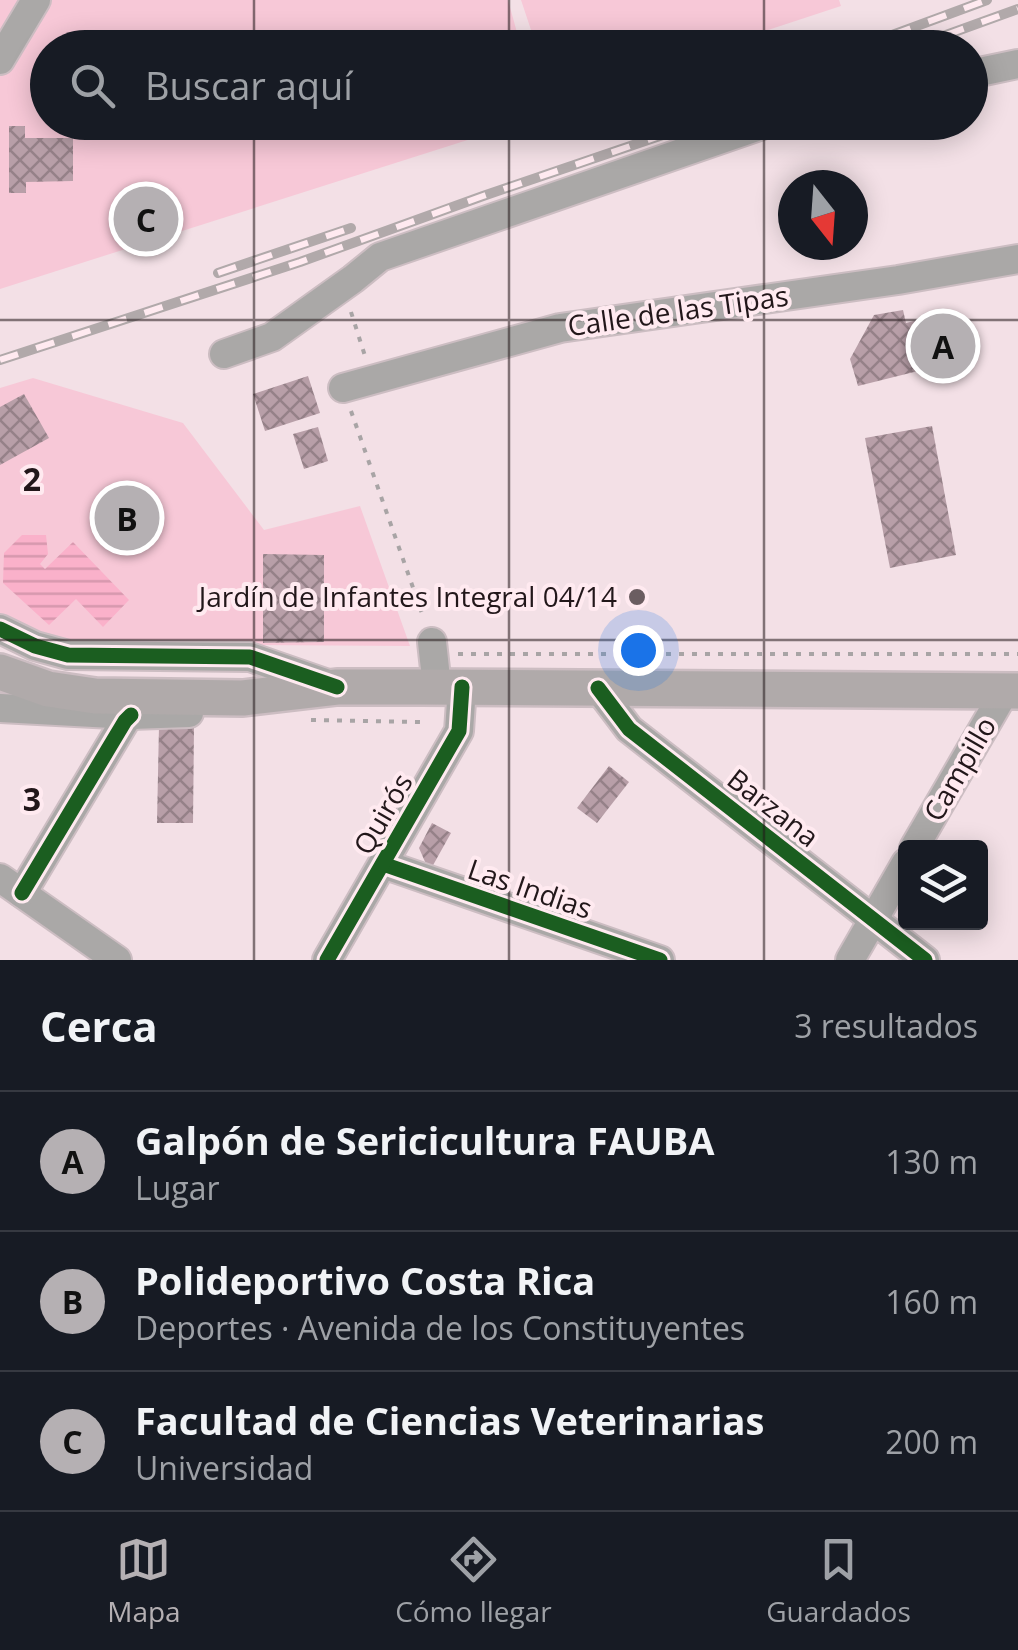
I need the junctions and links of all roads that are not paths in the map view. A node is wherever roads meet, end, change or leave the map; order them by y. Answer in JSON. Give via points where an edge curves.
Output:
{"nodes":[{"id":1,"x":36,"y":0,"type":"edge"},
{"id":2,"x":0,"y":60,"type":"edge"},
{"id":3,"x":1018,"y":64,"type":"edge"},
{"id":4,"x":988,"y":70,"type":"edge"},
{"id":5,"x":719,"y":140,"type":"edge"},
{"id":6,"x":1018,"y":259,"type":"edge"},
{"id":7,"x":224,"y":354,"type":"dead end"},
{"id":8,"x":343,"y":388,"type":"road end"},
{"id":9,"x":0,"y":629,"type":"edge"},
{"id":10,"x":0,"y":644,"type":"edge"},
{"id":11,"x":441,"y":668,"type":"junction"},
{"id":12,"x":0,"y":672,"type":"edge"},
{"id":13,"x":338,"y":688,"type":"junction"},
{"id":14,"x":598,"y":688,"type":"junction"},
{"id":15,"x":1011,"y":691,"type":"edge"},
{"id":16,"x":0,"y":708,"type":"edge"},
{"id":17,"x":131,"y":715,"type":"junction"},
{"id":18,"x":919,"y":840,"type":"edge"},
{"id":19,"x":383,"y":864,"type":"junction"},
{"id":20,"x":898,"y":877,"type":"edge"},
{"id":21,"x":11,"y":886,"type":"edge"},
{"id":22,"x":874,"y":918,"type":"junction"},
{"id":23,"x":117,"y":960,"type":"edge"},
{"id":24,"x":327,"y":960,"type":"edge"},
{"id":25,"x":660,"y":960,"type":"edge"},
{"id":26,"x":850,"y":960,"type":"edge"},
{"id":27,"x":925,"y":960,"type":"edge"}],
"edges":[{"from":1,"to":2,"type":"street"},
{"from":3,"to":4,"type":"street"},
{"from":5,"to":7,"type":"street","via":[[380,257],[272,337]]},
{"from":6,"to":8,"type":"street","name":"Calle de las Tipas","via":[[560,328]]},
{"from":9,"to":13,"type":"street","via":[[68,655],[250,658]]},
{"from":10,"to":13,"type":"main road","via":[[84,671],[249,677]]},
{"from":11,"to":13,"type":"main road"},
{"from":11,"to":14,"type":"main road"},
{"from":11,"to":19,"type":"street","name":"Quirós","via":[[460,731]]},
{"from":12,"to":13,"type":"main road","via":[[96,696],[244,698]]},
{"from":13,"to":17,"type":"street","via":[[246,712]]},
{"from":14,"to":15,"type":"main road"},
{"from":14,"to":22,"type":"street","name":"Barzana","via":[[629,728]]},
{"from":15,"to":18,"type":"street","name":"Campillo"},
{"from":16,"to":17,"type":"street"},
{"from":17,"to":21,"type":"street"},
{"from":19,"to":24,"type":"street","name":"Quirós"},
{"from":19,"to":25,"type":"street","name":"Las Indias"},
{"from":20,"to":22,"type":"street"},
{"from":21,"to":23,"type":"street"},
{"from":22,"to":26,"type":"street"},
{"from":22,"to":27,"type":"street","name":"Barzana"}]}
